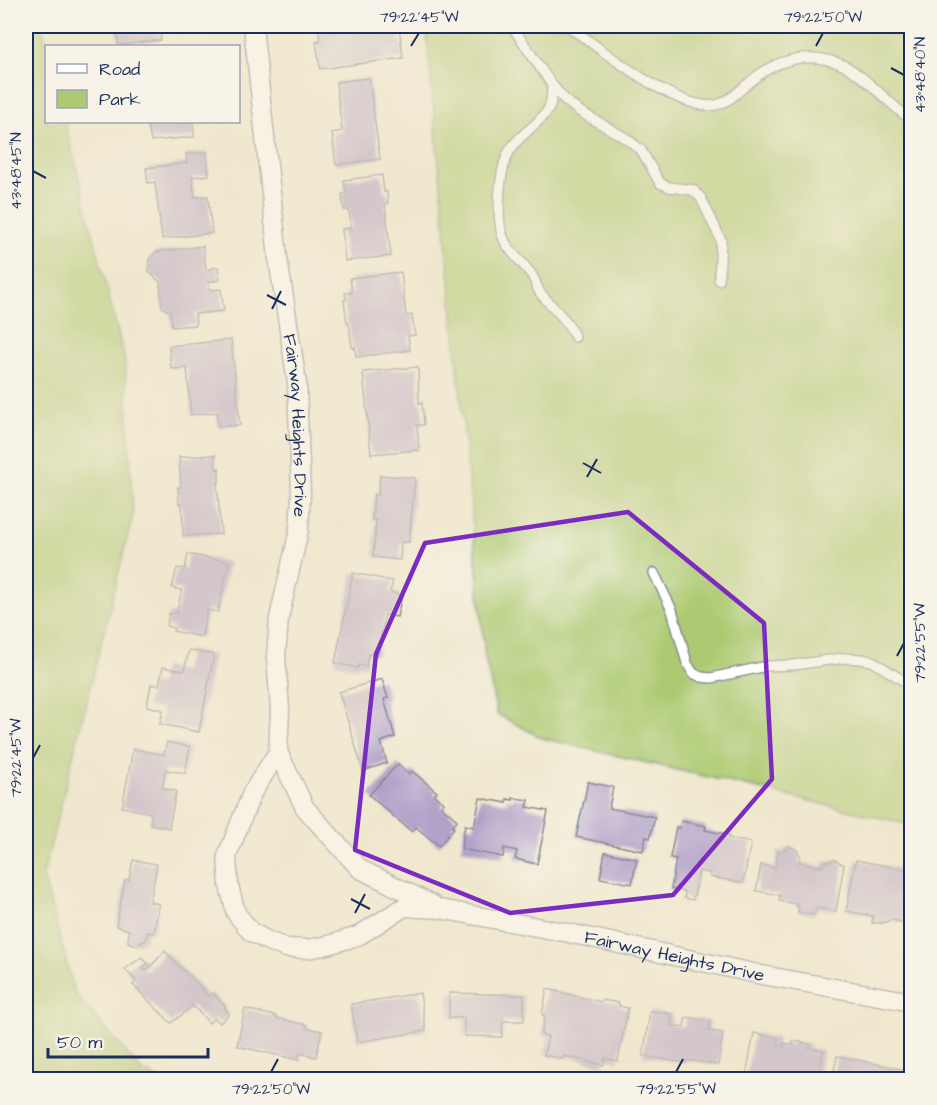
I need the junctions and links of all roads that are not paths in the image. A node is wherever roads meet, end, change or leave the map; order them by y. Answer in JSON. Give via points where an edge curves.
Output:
{"nodes":[{"id":1,"x":253,"y":26,"type":"edge"},
{"id":2,"x":512,"y":26,"type":"edge"},
{"id":3,"x":568,"y":26,"type":"edge"},
{"id":4,"x":552,"y":85,"type":"junction"},
{"id":5,"x":912,"y":120,"type":"edge"},
{"id":6,"x":719,"y":280,"type":"dead end"},
{"id":7,"x":574,"y":337,"type":"dead end"},
{"id":8,"x":654,"y":573,"type":"dead end"},
{"id":9,"x":912,"y":686,"type":"edge"},
{"id":10,"x":278,"y":752,"type":"junction"},
{"id":11,"x":440,"y":909,"type":"junction"},
{"id":12,"x":912,"y":1002,"type":"edge"}],
"edges":[{"from":1,"to":10,"type":"street","name":"Fairway Heights Drive","via":[[278,258],[297,383],[300,450],[299,530],[279,618],[276,657]]},
{"from":2,"to":4,"type":"lane"},
{"from":3,"to":5,"type":"lane","via":[[655,85],[686,101],[716,105],[769,67],[807,57],[837,63],[855,73]]},
{"from":4,"to":6,"type":"lane","via":[[579,111],[641,150],[660,183],[693,190],[701,198],[722,240]]},
{"from":4,"to":7,"type":"lane","via":[[548,109],[507,155],[500,224],[506,244],[534,278],[539,291],[569,324]]},
{"from":8,"to":9,"type":"lane","via":[[672,610],[687,663],[700,677],[844,658],[872,661]]},
{"from":10,"to":11,"type":"street","name":"Fairway Heights Drive","via":[[304,808],[360,869]]},
{"from":10,"to":11,"type":"street","name":"Fairway Heights Drive","via":[[252,793],[227,856],[236,912],[251,932],[286,948],[308,948],[358,936],[404,907]]},
{"from":11,"to":12,"type":"street","name":"Fairway Heights Drive"}]}
